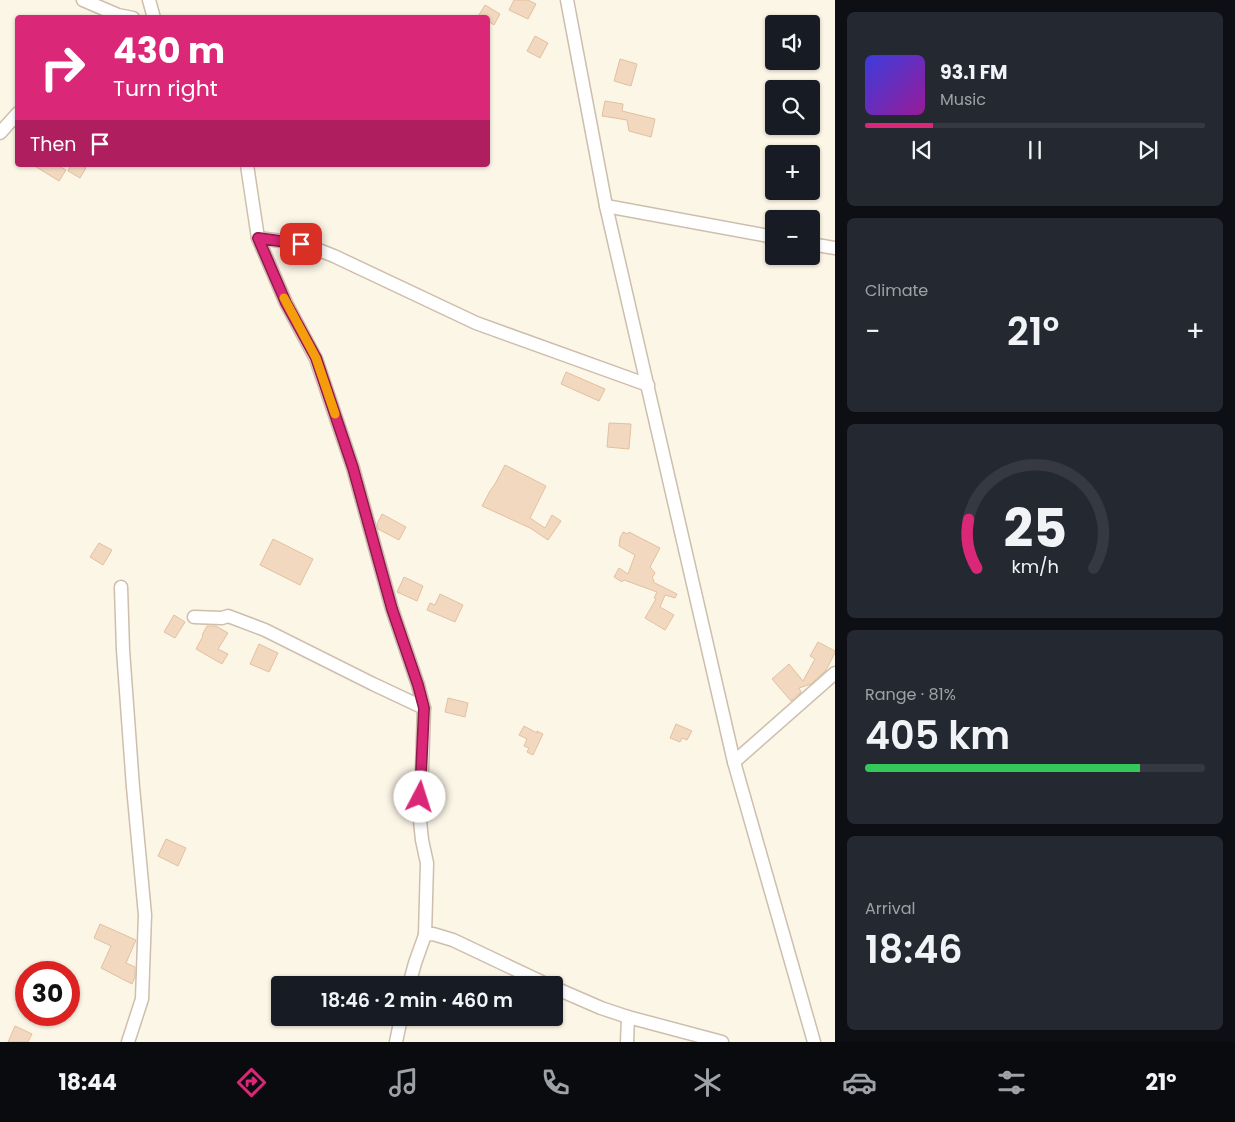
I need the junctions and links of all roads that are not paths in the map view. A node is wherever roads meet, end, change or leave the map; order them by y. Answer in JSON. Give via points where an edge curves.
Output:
{"nodes":[{"id":1,"x":82,"y":0,"type":"edge"},
{"id":2,"x":149,"y":0,"type":"edge"},
{"id":3,"x":567,"y":0,"type":"edge"},
{"id":4,"x":118,"y":15,"type":"edge"},
{"id":5,"x":153,"y":15,"type":"edge"},
{"id":6,"x":15,"y":116,"type":"edge"},
{"id":7,"x":0,"y":133,"type":"edge"},
{"id":8,"x":247,"y":167,"type":"edge"},
{"id":9,"x":606,"y":206,"type":"junction"},
{"id":10,"x":765,"y":235,"type":"edge"},
{"id":11,"x":258,"y":238,"type":"junction"},
{"id":12,"x":820,"y":246,"type":"edge"},
{"id":13,"x":835,"y":248,"type":"edge"},
{"id":14,"x":648,"y":385,"type":"junction"},
{"id":15,"x":121,"y":587,"type":"dead end"},
{"id":16,"x":194,"y":617,"type":"dead end"},
{"id":17,"x":835,"y":673,"type":"edge"},
{"id":18,"x":424,"y":708,"type":"junction"},
{"id":19,"x":734,"y":762,"type":"junction"},
{"id":20,"x":425,"y":935,"type":"junction"},
{"id":21,"x":411,"y":976,"type":"edge"},
{"id":22,"x":529,"y":976,"type":"edge"},
{"id":23,"x":563,"y":991,"type":"edge"},
{"id":24,"x":628,"y":1018,"type":"junction"},
{"id":25,"x":399,"y":1026,"type":"edge"},
{"id":26,"x":128,"y":1042,"type":"edge"},
{"id":27,"x":396,"y":1042,"type":"edge"},
{"id":28,"x":627,"y":1042,"type":"edge"},
{"id":29,"x":722,"y":1042,"type":"edge"},
{"id":30,"x":814,"y":1042,"type":"edge"}],
"edges":[{"from":1,"to":4,"type":"street"},
{"from":2,"to":5,"type":"street"},
{"from":3,"to":9,"type":"street"},
{"from":6,"to":7,"type":"street"},
{"from":8,"to":11,"type":"street"},
{"from":9,"to":10,"type":"street"},
{"from":9,"to":14,"type":"street"},
{"from":11,"to":14,"type":"street","via":[[311,246],[476,323]]},
{"from":11,"to":18,"type":"street","via":[[286,303],[316,358],[353,468],[392,609]]},
{"from":12,"to":13,"type":"street"},
{"from":14,"to":19,"type":"street"},
{"from":15,"to":26,"type":"street","via":[[122,650],[145,915],[142,999]]},
{"from":16,"to":18,"type":"street","via":[[228,616],[265,630]]},
{"from":17,"to":19,"type":"street"},
{"from":18,"to":20,"type":"street","via":[[419,811],[427,863]]},
{"from":19,"to":30,"type":"street"},
{"from":20,"to":21,"type":"street"},
{"from":20,"to":22,"type":"street","via":[[453,940]]},
{"from":23,"to":24,"type":"street"},
{"from":24,"to":28,"type":"street"},
{"from":24,"to":29,"type":"street"},
{"from":25,"to":27,"type":"street"}]}
